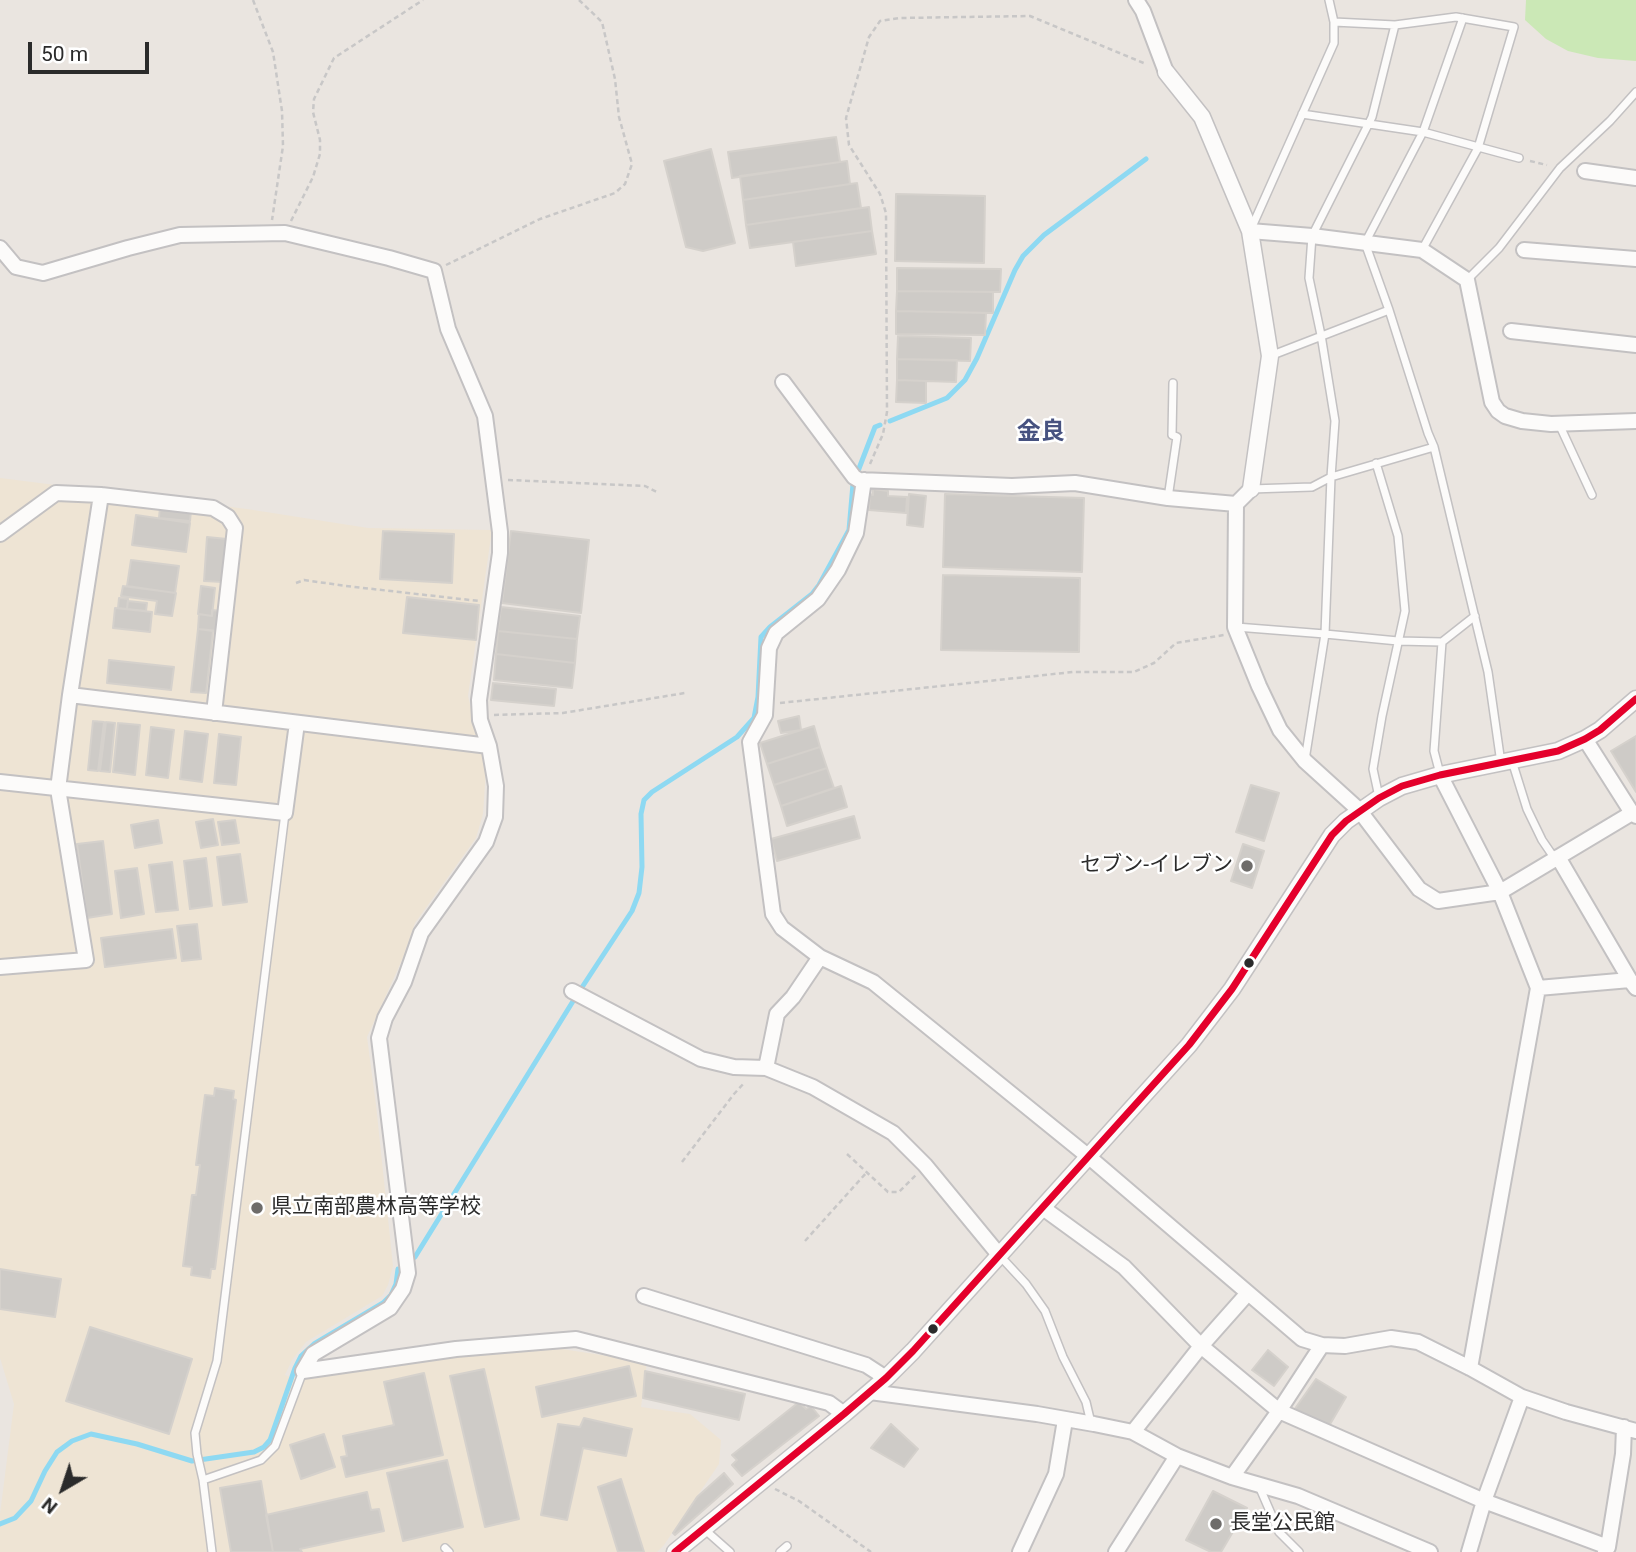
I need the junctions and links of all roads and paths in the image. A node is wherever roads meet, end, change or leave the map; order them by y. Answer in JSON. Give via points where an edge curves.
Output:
{"nodes":[{"id":1,"x":253,"y":0,"type":"edge"},
{"id":2,"x":423,"y":0,"type":"edge"},
{"id":3,"x":579,"y":0,"type":"edge"},
{"id":4,"x":1136,"y":0,"type":"edge"},
{"id":5,"x":1329,"y":0,"type":"edge"},
{"id":6,"x":1463,"y":18,"type":"junction"},
{"id":7,"x":1334,"y":22,"type":"junction"},
{"id":8,"x":1395,"y":25,"type":"junction"},
{"id":9,"x":1166,"y":72,"type":"junction"},
{"id":10,"x":1636,"y":92,"type":"edge"},
{"id":11,"x":1302,"y":114,"type":"junction"},
{"id":12,"x":1368,"y":125,"type":"junction"},
{"id":13,"x":1423,"y":132,"type":"junction"},
{"id":14,"x":1478,"y":148,"type":"junction"},
{"id":15,"x":1519,"y":158,"type":"dead end"},
{"id":16,"x":1585,"y":171,"type":"dead end"},
{"id":17,"x":1636,"y":178,"type":"edge"},
{"id":18,"x":1250,"y":231,"type":"junction"},
{"id":19,"x":278,"y":233,"type":"junction"},
{"id":20,"x":1312,"y":236,"type":"junction"},
{"id":21,"x":1365,"y":243,"type":"junction"},
{"id":22,"x":0,"y":248,"type":"edge"},
{"id":23,"x":1422,"y":250,"type":"junction"},
{"id":24,"x":1524,"y":250,"type":"dead end"},
{"id":25,"x":1636,"y":259,"type":"edge"},
{"id":26,"x":434,"y":271,"type":"junction"},
{"id":27,"x":1467,"y":280,"type":"junction"},
{"id":28,"x":1389,"y":310,"type":"junction"},
{"id":29,"x":1511,"y":331,"type":"dead end"},
{"id":30,"x":1321,"y":335,"type":"junction"},
{"id":31,"x":1636,"y":345,"type":"edge"},
{"id":32,"x":1270,"y":356,"type":"junction"},
{"id":33,"x":783,"y":383,"type":"dead end"},
{"id":34,"x":1172,"y":383,"type":"dead end"},
{"id":35,"x":1636,"y":421,"type":"edge"},
{"id":36,"x":1559,"y":424,"type":"junction"},
{"id":37,"x":1434,"y":447,"type":"junction"},
{"id":38,"x":1376,"y":463,"type":"junction"},
{"id":39,"x":1331,"y":477,"type":"junction"},
{"id":40,"x":859,"y":479,"type":"junction"},
{"id":41,"x":493,"y":480,"type":"junction"},
{"id":42,"x":1251,"y":489,"type":"junction"},
{"id":43,"x":657,"y":492,"type":"dead end"},
{"id":44,"x":102,"y":495,"type":"junction"},
{"id":45,"x":1592,"y":495,"type":"dead end"},
{"id":46,"x":1168,"y":498,"type":"junction"},
{"id":47,"x":1236,"y":504,"type":"junction"},
{"id":48,"x":0,"y":534,"type":"edge"},
{"id":49,"x":296,"y":583,"type":"dead end"},
{"id":50,"x":493,"y":602,"type":"junction"},
{"id":51,"x":1475,"y":616,"type":"junction"},
{"id":52,"x":1236,"y":630,"type":"junction"},
{"id":53,"x":1325,"y":634,"type":"junction"},
{"id":54,"x":1398,"y":641,"type":"junction"},
{"id":55,"x":1442,"y":642,"type":"junction"},
{"id":56,"x":685,"y":693,"type":"dead end"},
{"id":57,"x":70,"y":695,"type":"junction"},
{"id":58,"x":1636,"y":699,"type":"edge"},
{"id":59,"x":767,"y":704,"type":"junction"},
{"id":60,"x":214,"y":713,"type":"junction"},
{"id":61,"x":480,"y":716,"type":"junction"},
{"id":62,"x":297,"y":723,"type":"junction"},
{"id":63,"x":1585,"y":739,"type":"junction"},
{"id":64,"x":489,"y":746,"type":"junction"},
{"id":65,"x":1305,"y":761,"type":"junction"},
{"id":66,"x":1507,"y":762,"type":"junction"},
{"id":67,"x":1440,"y":775,"type":"junction"},
{"id":68,"x":0,"y":782,"type":"edge"},
{"id":69,"x":58,"y":789,"type":"junction"},
{"id":70,"x":1379,"y":798,"type":"junction"},
{"id":71,"x":1359,"y":810,"type":"junction"},
{"id":72,"x":285,"y":813,"type":"junction"},
{"id":73,"x":1634,"y":815,"type":"edge"},
{"id":74,"x":1557,"y":858,"type":"junction"},
{"id":75,"x":1500,"y":892,"type":"junction"},
{"id":76,"x":820,"y":957,"type":"junction"},
{"id":77,"x":0,"y":967,"type":"edge"},
{"id":78,"x":1633,"y":984,"type":"edge"},
{"id":79,"x":1538,"y":988,"type":"junction"},
{"id":80,"x":572,"y":991,"type":"dead end"},
{"id":81,"x":762,"y":1068,"type":"junction"},
{"id":82,"x":847,"y":1154,"type":"dead end"},
{"id":83,"x":1089,"y":1157,"type":"junction"},
{"id":84,"x":682,"y":1162,"type":"dead end"},
{"id":85,"x":925,"y":1165,"type":"junction"},
{"id":86,"x":867,"y":1172,"type":"junction"},
{"id":87,"x":1043,"y":1208,"type":"junction"},
{"id":88,"x":805,"y":1241,"type":"dead end"},
{"id":89,"x":1000,"y":1256,"type":"junction"},
{"id":90,"x":1248,"y":1293,"type":"junction"},
{"id":91,"x":644,"y":1296,"type":"dead end"},
{"id":92,"x":1322,"y":1345,"type":"junction"},
{"id":93,"x":1200,"y":1346,"type":"junction"},
{"id":94,"x":1470,"y":1368,"type":"junction"},
{"id":95,"x":303,"y":1371,"type":"junction"},
{"id":96,"x":886,"y":1378,"type":"junction"},
{"id":97,"x":870,"y":1392,"type":"junction"},
{"id":98,"x":1522,"y":1397,"type":"junction"},
{"id":99,"x":1279,"y":1411,"type":"junction"},
{"id":100,"x":844,"y":1414,"type":"junction"},
{"id":101,"x":1065,"y":1420,"type":"junction"},
{"id":102,"x":1091,"y":1423,"type":"junction"},
{"id":103,"x":1630,"y":1429,"type":"edge"},
{"id":104,"x":1133,"y":1432,"type":"junction"},
{"id":105,"x":1177,"y":1456,"type":"junction"},
{"id":106,"x":1232,"y":1477,"type":"junction"},
{"id":107,"x":203,"y":1480,"type":"junction"},
{"id":108,"x":762,"y":1480,"type":"junction"},
{"id":109,"x":1258,"y":1485,"type":"junction"},
{"id":110,"x":1483,"y":1501,"type":"junction"},
{"id":111,"x":703,"y":1528,"type":"junction"},
{"id":112,"x":787,"y":1546,"type":"dead end"},
{"id":113,"x":1606,"y":1549,"type":"edge"},
{"id":114,"x":212,"y":1552,"type":"edge"},
{"id":115,"x":675,"y":1552,"type":"edge"},
{"id":116,"x":730,"y":1552,"type":"edge"},
{"id":117,"x":780,"y":1552,"type":"edge"},
{"id":118,"x":871,"y":1552,"type":"edge"},
{"id":119,"x":1020,"y":1552,"type":"edge"},
{"id":120,"x":1116,"y":1552,"type":"edge"},
{"id":121,"x":1299,"y":1552,"type":"edge"},
{"id":122,"x":1430,"y":1552,"type":"edge"},
{"id":123,"x":1469,"y":1552,"type":"edge"}],
"edges":[{"from":1,"to":19,"type":"path","via":[[273,52],[282,111]]},
{"from":2,"to":19,"type":"path","via":[[334,58],[314,99],[320,154],[313,177]]},
{"from":3,"to":26,"type":"path","via":[[602,22],[632,164],[625,184],[615,193],[540,219]]},
{"from":4,"to":9,"type":"street"},
{"from":5,"to":7,"type":"lane"},
{"from":6,"to":8,"type":"lane"},
{"from":6,"to":13,"type":"lane"},
{"from":6,"to":14,"type":"lane","via":[[1514,27]]},
{"from":7,"to":8,"type":"lane"},
{"from":7,"to":11,"type":"lane","via":[[1334,43]]},
{"from":8,"to":12,"type":"lane"},
{"from":9,"to":18,"type":"street","via":[[1202,117]]},
{"from":9,"to":40,"type":"path","via":[[1030,16],[880,21],[869,37],[846,118],[849,145],[880,194],[886,213],[887,412],[883,434]]},
{"from":10,"to":27,"type":"lane","via":[[1560,168],[1499,248]]},
{"from":11,"to":12,"type":"lane"},
{"from":11,"to":18,"type":"lane"},
{"from":12,"to":13,"type":"lane"},
{"from":12,"to":20,"type":"lane"},
{"from":13,"to":14,"type":"lane"},
{"from":13,"to":21,"type":"lane"},
{"from":14,"to":15,"type":"lane"},
{"from":14,"to":23,"type":"lane"},
{"from":16,"to":17,"type":"street"},
{"from":18,"to":20,"type":"street"},
{"from":18,"to":32,"type":"street"},
{"from":19,"to":22,"type":"street","via":[[180,235],[43,273],[16,267]]},
{"from":19,"to":26,"type":"street"},
{"from":20,"to":21,"type":"street"},
{"from":20,"to":30,"type":"lane","via":[[1309,278]]},
{"from":21,"to":23,"type":"street"},
{"from":21,"to":28,"type":"lane"},
{"from":23,"to":27,"type":"street"},
{"from":24,"to":25,"type":"street"},
{"from":26,"to":41,"type":"street","via":[[448,329],[485,416]]},
{"from":27,"to":36,"type":"street","via":[[1492,402],[1505,416]]},
{"from":28,"to":30,"type":"lane"},
{"from":28,"to":37,"type":"lane"},
{"from":29,"to":31,"type":"street"},
{"from":30,"to":32,"type":"lane"},
{"from":30,"to":39,"type":"lane","via":[[1335,421]]},
{"from":32,"to":42,"type":"street"},
{"from":33,"to":40,"type":"street"},
{"from":34,"to":46,"type":"lane","via":[[1172,435],[1177,437]]},
{"from":35,"to":36,"type":"street"},
{"from":36,"to":45,"type":"lane"},
{"from":37,"to":38,"type":"lane"},
{"from":37,"to":51,"type":"lane"},
{"from":38,"to":39,"type":"lane"},
{"from":38,"to":54,"type":"lane","via":[[1398,536],[1405,611]]},
{"from":39,"to":42,"type":"lane","via":[[1312,487]]},
{"from":39,"to":53,"type":"lane"},
{"from":40,"to":46,"type":"street","via":[[1012,486],[1075,483]]},
{"from":40,"to":59,"type":"street","via":[[856,533],[838,570],[818,599],[776,633],[769,648]]},
{"from":41,"to":43,"type":"path","via":[[645,486]]},
{"from":41,"to":50,"type":"street","via":[[500,553]]},
{"from":42,"to":47,"type":"street"},
{"from":44,"to":48,"type":"street","via":[[56,493]]},
{"from":44,"to":57,"type":"street"},
{"from":44,"to":60,"type":"street","via":[[213,508],[235,528]]},
{"from":46,"to":47,"type":"street"},
{"from":47,"to":52,"type":"street"},
{"from":49,"to":50,"type":"path","via":[[304,580]]},
{"from":50,"to":61,"type":"street"},
{"from":51,"to":55,"type":"lane"},
{"from":51,"to":66,"type":"lane"},
{"from":52,"to":53,"type":"lane"},
{"from":52,"to":59,"type":"path","via":[[1177,643],[1154,663],[1134,672],[1073,673]]},
{"from":52,"to":65,"type":"street","via":[[1280,730]]},
{"from":53,"to":54,"type":"lane"},
{"from":53,"to":65,"type":"lane"},
{"from":54,"to":55,"type":"lane"},
{"from":54,"to":70,"type":"lane","via":[[1373,769]]},
{"from":55,"to":67,"type":"lane","via":[[1434,751]]},
{"from":56,"to":61,"type":"path","via":[[563,713]]},
{"from":57,"to":60,"type":"street"},
{"from":57,"to":69,"type":"street"},
{"from":58,"to":63,"type":"street"},
{"from":59,"to":76,"type":"street","via":[[750,742],[773,914],[782,928]]},
{"from":60,"to":62,"type":"street"},
{"from":61,"to":64,"type":"street"},
{"from":62,"to":64,"type":"street"},
{"from":62,"to":72,"type":"street"},
{"from":63,"to":66,"type":"street","via":[[1558,751]]},
{"from":63,"to":73,"type":"street"},
{"from":64,"to":95,"type":"street","via":[[496,786],[495,817],[486,842],[421,933],[379,1038],[408,1273],[390,1308],[313,1354]]},
{"from":65,"to":71,"type":"street"},
{"from":66,"to":67,"type":"street"},
{"from":66,"to":74,"type":"lane","via":[[1542,840]]},
{"from":67,"to":70,"type":"street"},
{"from":67,"to":75,"type":"street"},
{"from":68,"to":69,"type":"street"},
{"from":69,"to":72,"type":"street"},
{"from":69,"to":77,"type":"street","via":[[86,960]]},
{"from":70,"to":71,"type":"street"},
{"from":71,"to":75,"type":"street","via":[[1419,889],[1438,901]]},
{"from":71,"to":83,"type":"street","via":[[1332,835],[1232,989],[1189,1045]]},
{"from":72,"to":107,"type":"lane","via":[[217,1361],[195,1433]]},
{"from":73,"to":74,"type":"street"},
{"from":74,"to":75,"type":"street"},
{"from":74,"to":78,"type":"street"},
{"from":75,"to":79,"type":"street"},
{"from":76,"to":81,"type":"street","via":[[777,1014]]},
{"from":76,"to":83,"type":"street","via":[[873,982]]},
{"from":78,"to":79,"type":"street"},
{"from":79,"to":94,"type":"street"},
{"from":80,"to":81,"type":"street","via":[[701,1059]]},
{"from":81,"to":84,"type":"path","via":[[734,1094]]},
{"from":81,"to":85,"type":"street","via":[[813,1087],[871,1119],[893,1133]]},
{"from":82,"to":86,"type":"path"},
{"from":83,"to":87,"type":"street"},
{"from":83,"to":90,"type":"street"},
{"from":85,"to":86,"type":"path","via":[[899,1192],[888,1192]]},
{"from":85,"to":89,"type":"street"},
{"from":86,"to":88,"type":"path"},
{"from":87,"to":89,"type":"street"},
{"from":87,"to":93,"type":"street","via":[[1124,1267]]},
{"from":89,"to":96,"type":"street"},
{"from":89,"to":102,"type":"lane","via":[[1045,1311]]},
{"from":90,"to":92,"type":"street","via":[[1302,1339]]},
{"from":90,"to":93,"type":"street"},
{"from":91,"to":96,"type":"street","via":[[866,1365]]},
{"from":92,"to":94,"type":"street","via":[[1391,1338],[1419,1342]]},
{"from":92,"to":99,"type":"street"},
{"from":93,"to":99,"type":"street"},
{"from":93,"to":104,"type":"street"},
{"from":94,"to":98,"type":"street"},
{"from":95,"to":100,"type":"street","via":[[456,1349],[576,1339],[829,1403]]},
{"from":95,"to":107,"type":"lane","via":[[275,1446],[261,1460]]},
{"from":96,"to":97,"type":"street"},
{"from":97,"to":100,"type":"street"},
{"from":97,"to":101,"type":"street"},
{"from":98,"to":103,"type":"street"},
{"from":98,"to":110,"type":"street"},
{"from":99,"to":106,"type":"street"},
{"from":99,"to":110,"type":"street"},
{"from":100,"to":108,"type":"street"},
{"from":101,"to":102,"type":"street"},
{"from":101,"to":119,"type":"street","via":[[1056,1474]]},
{"from":102,"to":104,"type":"street"},
{"from":103,"to":113,"type":"street"},
{"from":104,"to":105,"type":"street"},
{"from":105,"to":106,"type":"street"},
{"from":105,"to":120,"type":"street"},
{"from":106,"to":109,"type":"street"},
{"from":107,"to":114,"type":"lane"},
{"from":108,"to":111,"type":"street"},
{"from":108,"to":118,"type":"path"},
{"from":109,"to":121,"type":"lane","via":[[1279,1532]]},
{"from":109,"to":122,"type":"street","via":[[1298,1496]]},
{"from":110,"to":113,"type":"street"},
{"from":110,"to":123,"type":"street"},
{"from":111,"to":115,"type":"street"},
{"from":111,"to":116,"type":"lane"},
{"from":112,"to":117,"type":"lane"}]}
